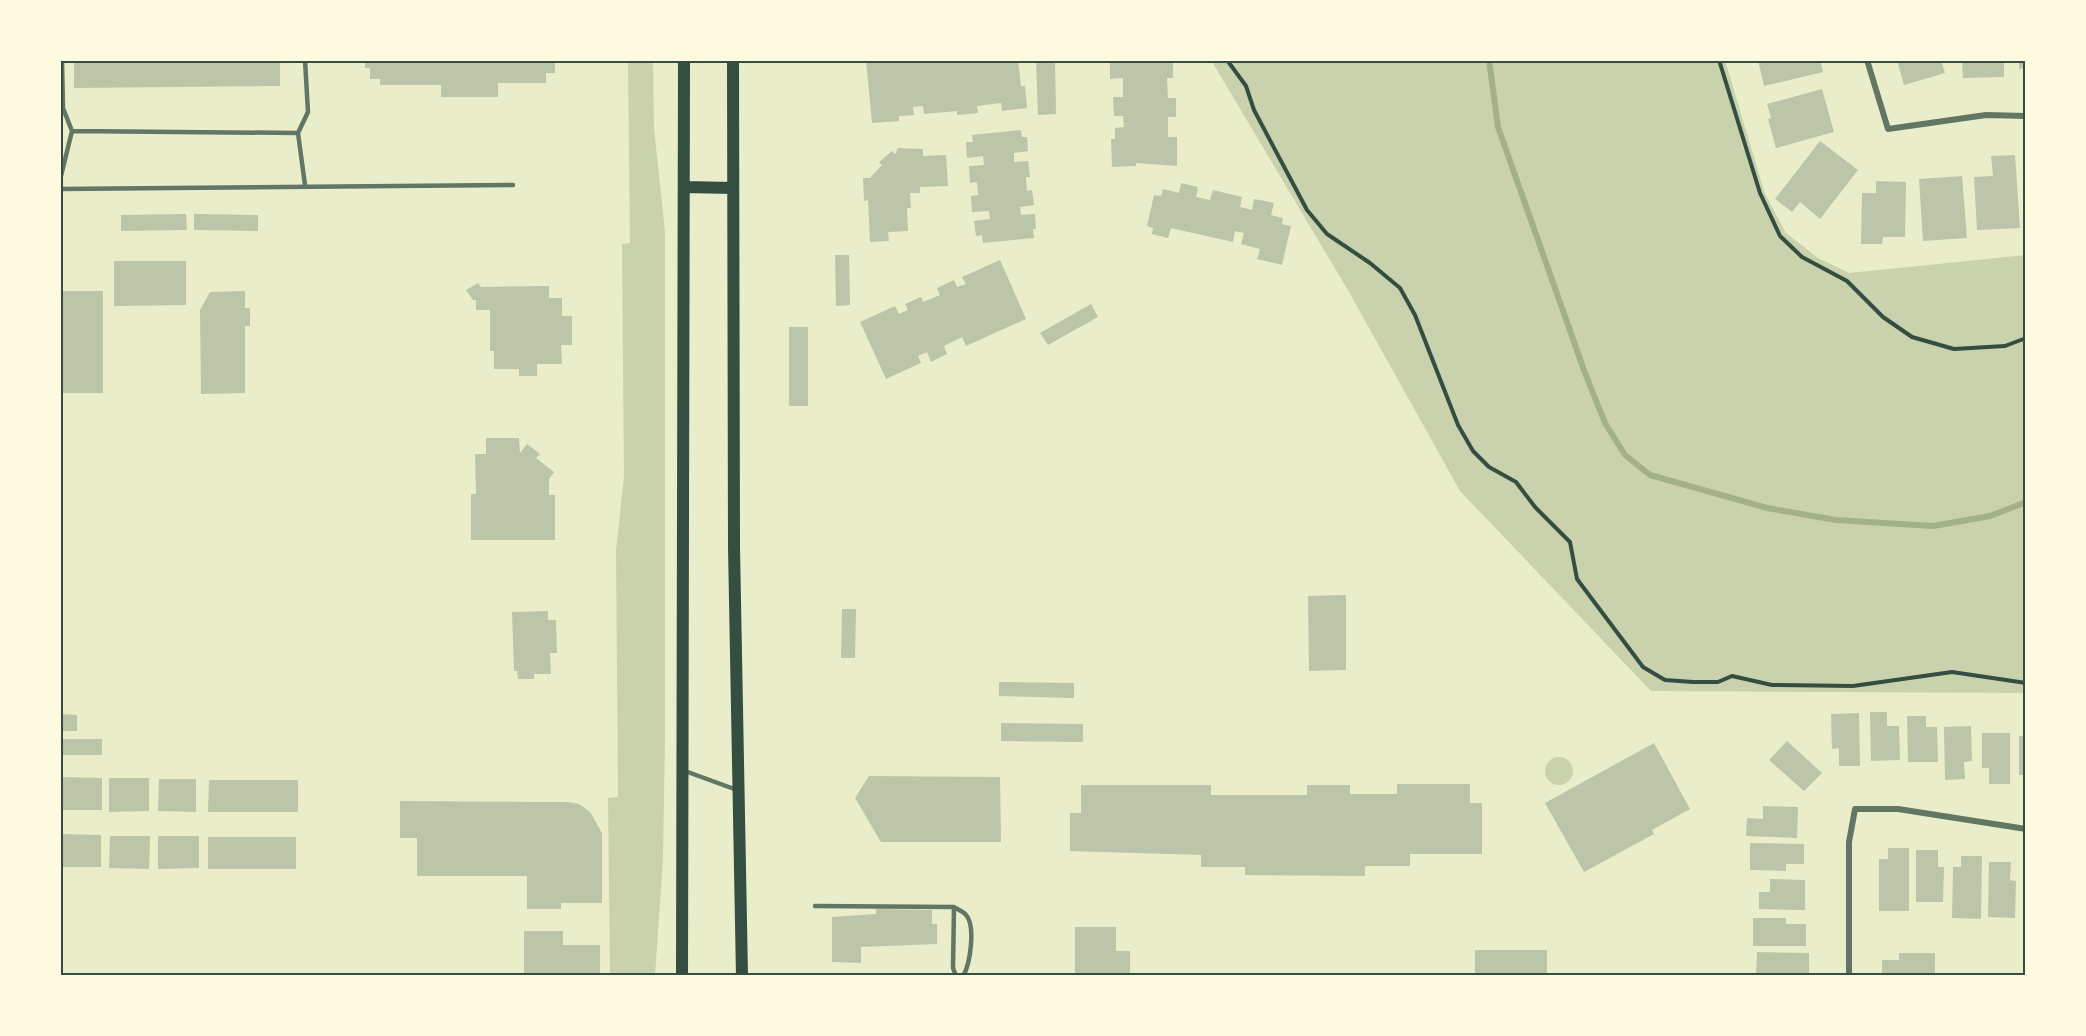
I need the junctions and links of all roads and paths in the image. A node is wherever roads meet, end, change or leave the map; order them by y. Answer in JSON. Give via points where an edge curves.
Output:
{"nodes":[{"id":1,"x":62,"y":60,"type":"edge"},
{"id":2,"x":305,"y":60,"type":"edge"},
{"id":3,"x":684,"y":60,"type":"edge"},
{"id":4,"x":733,"y":60,"type":"edge"},
{"id":5,"x":1227,"y":60,"type":"edge"},
{"id":6,"x":1719,"y":60,"type":"edge"},
{"id":7,"x":1867,"y":60,"type":"edge"},
{"id":8,"x":2026,"y":116,"type":"edge"},
{"id":9,"x":72,"y":131,"type":"junction"},
{"id":10,"x":298,"y":133,"type":"junction"},
{"id":11,"x":60,"y":180,"type":"edge"},
{"id":12,"x":305,"y":185,"type":"junction"},
{"id":13,"x":513,"y":185,"type":"dead end"},
{"id":14,"x":684,"y":187,"type":"junction"},
{"id":15,"x":733,"y":188,"type":"junction"},
{"id":16,"x":60,"y":189,"type":"edge"},
{"id":17,"x":2026,"y":338,"type":"edge"},
{"id":18,"x":2026,"y":683,"type":"edge"},
{"id":19,"x":683,"y":771,"type":"junction"},
{"id":20,"x":739,"y":790,"type":"junction"},
{"id":21,"x":2026,"y":829,"type":"edge"},
{"id":22,"x":814,"y":906,"type":"dead end"},
{"id":23,"x":954,"y":907,"type":"junction"},
{"id":24,"x":682,"y":976,"type":"edge"},
{"id":25,"x":742,"y":976,"type":"edge"},
{"id":26,"x":956,"y":976,"type":"edge"},
{"id":27,"x":963,"y":976,"type":"edge"},
{"id":28,"x":1849,"y":976,"type":"edge"}],
"edges":[{"from":1,"to":9,"type":"lane","via":[[63,108]]},
{"from":2,"to":10,"type":"lane","via":[[308,112]]},
{"from":3,"to":14,"type":"main road"},
{"from":4,"to":15,"type":"main road"},
{"from":5,"to":18,"type":"path","via":[[1246,86],[1254,110],[1308,210],[1327,234],[1400,288],[1473,452],[1489,467],[1516,482],[1570,542],[1577,579],[1643,667],[1665,680],[1693,682],[1718,682],[1731,676],[1772,685],[1853,686],[1952,672]]},
{"from":6,"to":17,"type":"path","via":[[1760,193],[1780,236],[1802,257],[1847,281],[1883,317],[1912,337],[1954,349],[2005,346]]},
{"from":7,"to":8,"type":"street","via":[[1888,129],[1986,115]]},
{"from":9,"to":10,"type":"lane"},
{"from":9,"to":11,"type":"lane"},
{"from":10,"to":12,"type":"lane"},
{"from":12,"to":13,"type":"lane"},
{"from":12,"to":16,"type":"lane"},
{"from":14,"to":15,"type":"main road"},
{"from":14,"to":19,"type":"main road"},
{"from":15,"to":20,"type":"main road"},
{"from":19,"to":20,"type":"lane"},
{"from":19,"to":24,"type":"main road"},
{"from":20,"to":25,"type":"main road"},
{"from":21,"to":28,"type":"street","via":[[1898,809],[1855,809],[1849,842]]},
{"from":22,"to":23,"type":"lane"},
{"from":23,"to":26,"type":"lane"},
{"from":23,"to":27,"type":"lane","via":[[966,914],[970,925],[970,966]]}]}
